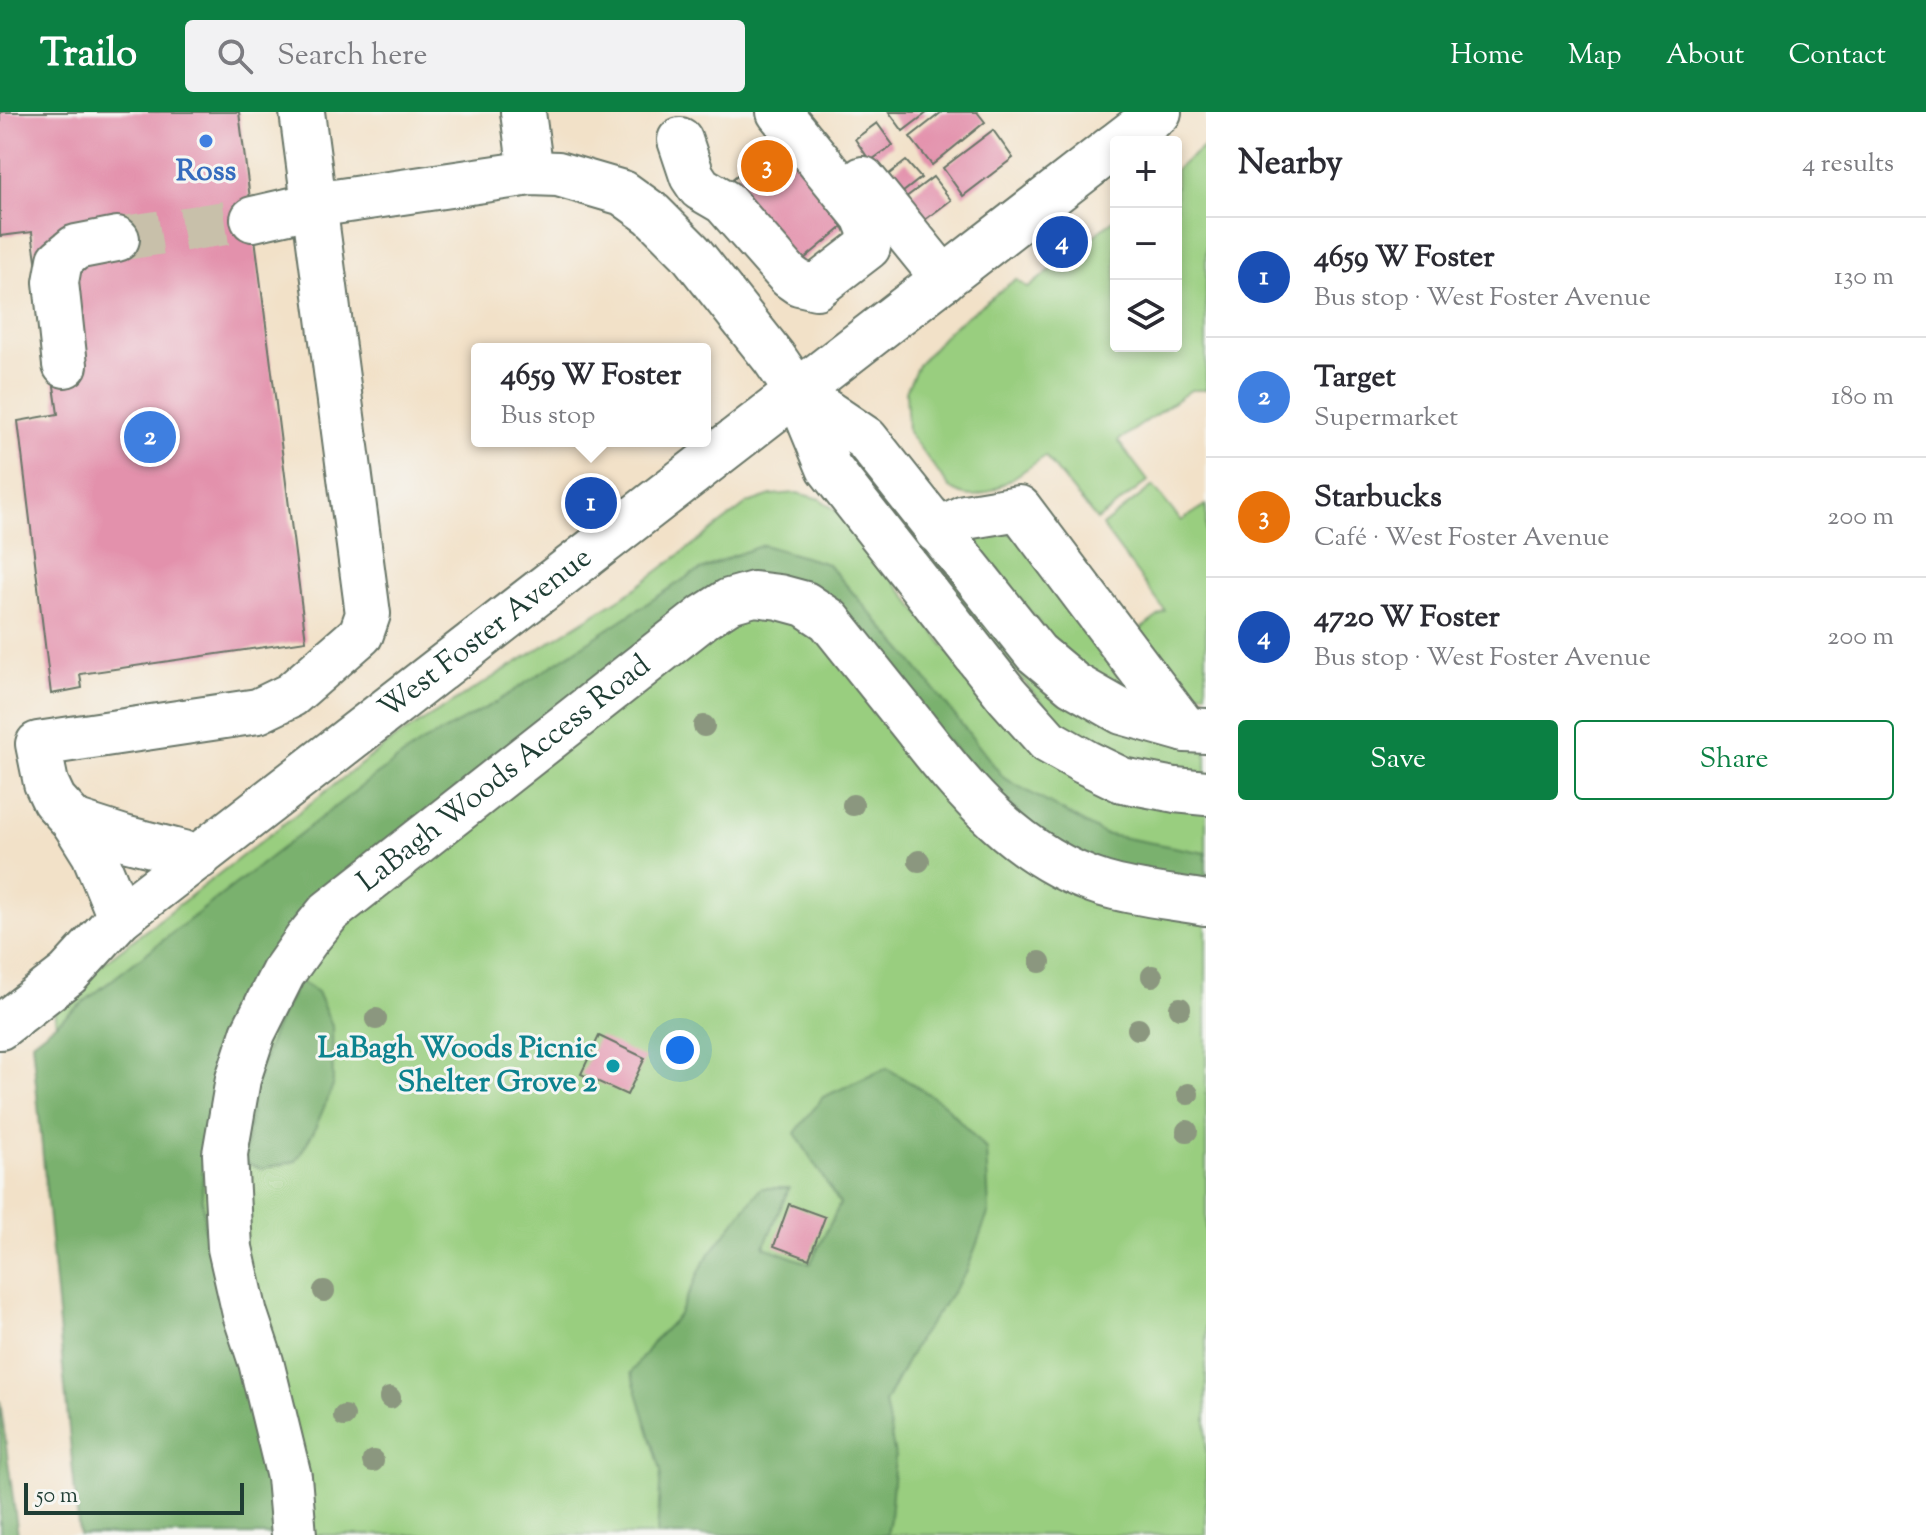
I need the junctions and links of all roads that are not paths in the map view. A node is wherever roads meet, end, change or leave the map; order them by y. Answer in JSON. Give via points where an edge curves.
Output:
{"nodes":[{"id":1,"x":302,"y":112,"type":"edge"},
{"id":2,"x":523,"y":112,"type":"edge"},
{"id":3,"x":779,"y":112,"type":"edge"},
{"id":4,"x":809,"y":112,"type":"edge"},
{"id":5,"x":1133,"y":128,"type":"edge"},
{"id":6,"x":680,"y":140,"type":"dead end"},
{"id":7,"x":531,"y":173,"type":"junction"},
{"id":8,"x":314,"y":205,"type":"junction"},
{"id":9,"x":253,"y":219,"type":"tunnel mouth"},
{"id":10,"x":117,"y":239,"type":"tunnel mouth"},
{"id":11,"x":944,"y":279,"type":"junction"},
{"id":12,"x":65,"y":365,"type":"dead end"},
{"id":13,"x":798,"y":393,"type":"junction"},
{"id":14,"x":937,"y":531,"type":"junction"},
{"id":15,"x":1196,"y":730,"type":"edge"},
{"id":16,"x":1206,"y":793,"type":"edge"},
{"id":17,"x":74,"y":822,"type":"junction"},
{"id":18,"x":199,"y":857,"type":"junction"},
{"id":19,"x":1206,"y":903,"type":"edge"},
{"id":20,"x":120,"y":917,"type":"junction"},
{"id":21,"x":0,"y":989,"type":"edge"},
{"id":22,"x":0,"y":1027,"type":"edge"},
{"id":23,"x":294,"y":1535,"type":"edge"}],
"edges":[{"from":1,"to":8,"type":"main road"},
{"from":2,"to":7,"type":"main road"},
{"from":3,"to":6,"type":"main road","via":[[864,216],[870,231],[868,247],[816,287],[789,276],[724,202],[700,188]]},
{"from":4,"to":11,"type":"main road"},
{"from":5,"to":11,"type":"main road","name":"West Foster Avenue"},
{"from":7,"to":8,"type":"main road"},
{"from":7,"to":13,"type":"main road","via":[[558,174],[623,193],[652,214],[690,252]]},
{"from":8,"to":9,"type":"main road"},
{"from":8,"to":17,"type":"main road","via":[[367,596],[361,634],[291,695],[258,711],[38,744],[46,783]]},
{"from":10,"to":12,"type":"main road","via":[[76,247],[60,260],[56,282]]},
{"from":11,"to":13,"type":"main road","name":"West Foster Avenue"},
{"from":13,"to":14,"type":"main road","via":[[866,439]]},
{"from":13,"to":16,"type":"main road","via":[[829,468],[1048,741],[1122,780]]},
{"from":13,"to":18,"type":"main road","name":"West Foster Avenue"},
{"from":14,"to":15,"type":"main road","via":[[1036,653],[1073,684],[1122,712]]},
{"from":14,"to":15,"type":"main road","via":[[965,517],[1019,508]]},
{"from":17,"to":18,"type":"main road"},
{"from":17,"to":20,"type":"main road","via":[[94,854]]},
{"from":18,"to":20,"type":"main road","name":"West Foster Avenue"},
{"from":19,"to":23,"type":"main road","name":"LaBagh Woods Access Road","via":[[1104,884],[1040,854],[1007,830],[950,773],[829,620],[805,604],[754,594],[729,601],[704,617],[329,912],[283,973],[253,1033],[238,1079],[225,1154],[230,1248],[289,1477]]},
{"from":20,"to":21,"type":"main road","name":"West Foster Avenue","via":[[48,951]]},
{"from":20,"to":22,"type":"main road","name":"West Foster Avenue","via":[[68,974]]}]}
